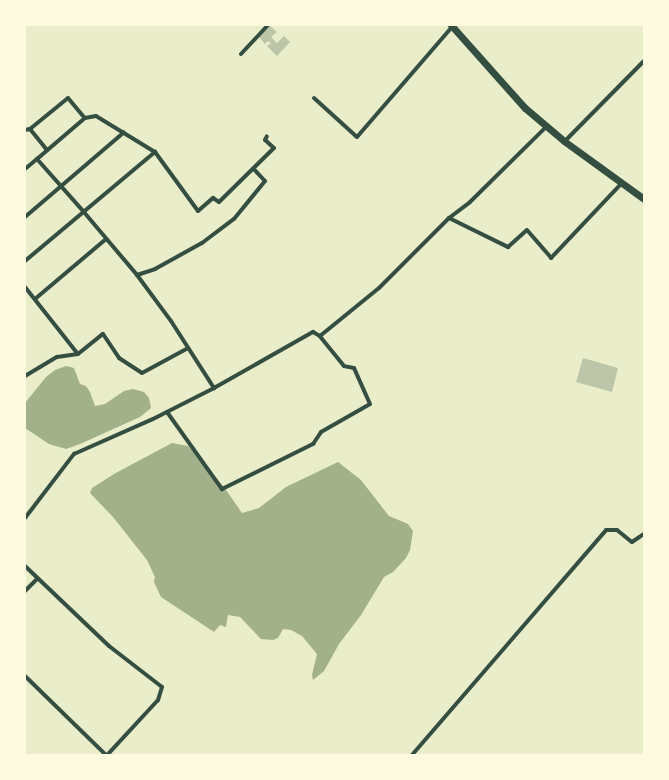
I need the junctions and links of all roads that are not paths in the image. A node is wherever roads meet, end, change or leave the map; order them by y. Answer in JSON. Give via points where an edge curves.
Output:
{"nodes":[{"id":1,"x":268,"y":25,"type":"edge"},
{"id":2,"x":452,"y":26,"type":"edge"},
{"id":3,"x":241,"y":54,"type":"dead end"},
{"id":4,"x":644,"y":61,"type":"edge"},
{"id":5,"x":314,"y":98,"type":"dead end"},
{"id":6,"x":85,"y":118,"type":"junction"},
{"id":7,"x":547,"y":126,"type":"junction"},
{"id":8,"x":27,"y":130,"type":"edge"},
{"id":9,"x":124,"y":132,"type":"junction"},
{"id":10,"x":267,"y":136,"type":"dead end"},
{"id":11,"x":564,"y":141,"type":"junction"},
{"id":12,"x":47,"y":150,"type":"junction"},
{"id":13,"x":155,"y":152,"type":"junction"},
{"id":14,"x":37,"y":159,"type":"junction"},
{"id":15,"x":254,"y":168,"type":"junction"},
{"id":16,"x":25,"y":169,"type":"edge"},
{"id":17,"x":622,"y":183,"type":"junction"},
{"id":18,"x":60,"y":186,"type":"junction"},
{"id":19,"x":644,"y":199,"type":"edge"},
{"id":20,"x":83,"y":211,"type":"junction"},
{"id":21,"x":25,"y":217,"type":"edge"},
{"id":22,"x":449,"y":218,"type":"junction"},
{"id":23,"x":106,"y":239,"type":"junction"},
{"id":24,"x":25,"y":260,"type":"edge"},
{"id":25,"x":137,"y":276,"type":"junction"},
{"id":26,"x":25,"y":287,"type":"edge"},
{"id":27,"x":35,"y":299,"type":"junction"},
{"id":28,"x":320,"y":336,"type":"junction"},
{"id":29,"x":188,"y":348,"type":"junction"},
{"id":30,"x":78,"y":354,"type":"junction"},
{"id":31,"x":25,"y":376,"type":"edge"},
{"id":32,"x":214,"y":388,"type":"junction"},
{"id":33,"x":167,"y":412,"type":"junction"},
{"id":34,"x":25,"y":518,"type":"edge"},
{"id":35,"x":644,"y":534,"type":"edge"},
{"id":36,"x":25,"y":566,"type":"edge"},
{"id":37,"x":37,"y":579,"type":"junction"},
{"id":38,"x":25,"y":591,"type":"edge"},
{"id":39,"x":25,"y":676,"type":"edge"},
{"id":40,"x":106,"y":755,"type":"edge"},
{"id":41,"x":412,"y":755,"type":"edge"}],
"edges":[{"from":1,"to":3,"type":"street"},
{"from":2,"to":5,"type":"street","via":[[357,137]]},
{"from":2,"to":7,"type":"highway","via":[[526,108]]},
{"from":4,"to":11,"type":"street"},
{"from":6,"to":8,"type":"street","via":[[68,98]]},
{"from":6,"to":9,"type":"street","via":[[96,116]]},
{"from":6,"to":12,"type":"street"},
{"from":7,"to":11,"type":"highway"},
{"from":7,"to":22,"type":"street","via":[[470,202]]},
{"from":8,"to":12,"type":"street"},
{"from":9,"to":13,"type":"street"},
{"from":9,"to":18,"type":"street"},
{"from":10,"to":15,"type":"street","via":[[265,140],[274,148]]},
{"from":11,"to":17,"type":"highway"},
{"from":12,"to":14,"type":"street"},
{"from":13,"to":15,"type":"street","via":[[198,211],[213,198],[219,202]]},
{"from":13,"to":20,"type":"street"},
{"from":14,"to":16,"type":"street"},
{"from":14,"to":18,"type":"street"},
{"from":15,"to":25,"type":"street","via":[[265,181],[227,225],[202,243]]},
{"from":17,"to":19,"type":"highway"},
{"from":17,"to":22,"type":"street","via":[[551,258],[527,230],[508,247]]},
{"from":18,"to":20,"type":"street"},
{"from":18,"to":21,"type":"street"},
{"from":20,"to":23,"type":"street"},
{"from":20,"to":24,"type":"street"},
{"from":22,"to":28,"type":"street","via":[[379,288]]},
{"from":23,"to":25,"type":"street"},
{"from":23,"to":27,"type":"street"},
{"from":25,"to":29,"type":"street"},
{"from":26,"to":27,"type":"street"},
{"from":27,"to":30,"type":"street"},
{"from":28,"to":32,"type":"street","via":[[313,332]]},
{"from":28,"to":33,"type":"street","via":[[344,366],[354,368],[370,404],[321,432],[313,444],[222,489]]},
{"from":29,"to":30,"type":"street","via":[[142,373],[119,358],[103,334]]},
{"from":29,"to":32,"type":"street"},
{"from":30,"to":31,"type":"street","via":[[57,357]]},
{"from":32,"to":33,"type":"street"},
{"from":33,"to":34,"type":"street","via":[[74,454]]},
{"from":35,"to":41,"type":"street","via":[[632,542],[617,530],[606,530]]},
{"from":36,"to":37,"type":"street"},
{"from":37,"to":38,"type":"street"},
{"from":37,"to":40,"type":"street","via":[[109,646],[162,687],[158,700]]},
{"from":39,"to":40,"type":"street"}]}
